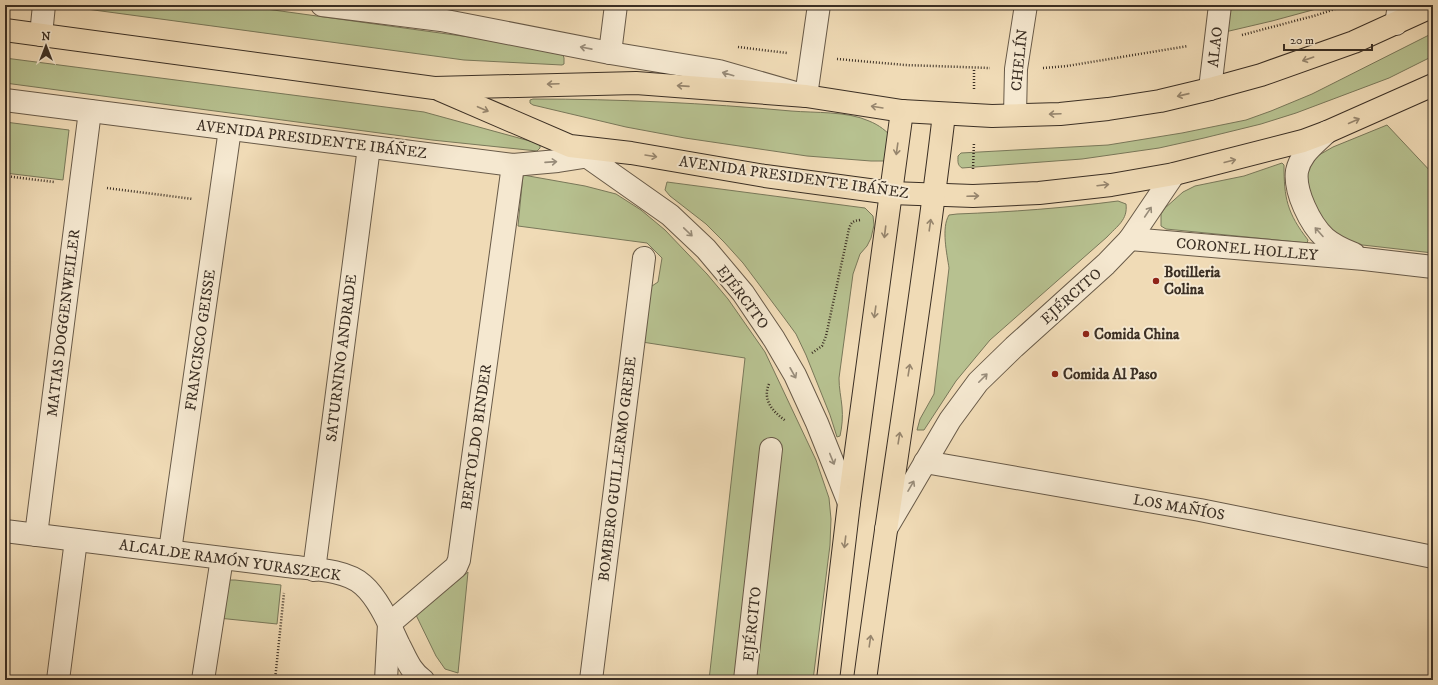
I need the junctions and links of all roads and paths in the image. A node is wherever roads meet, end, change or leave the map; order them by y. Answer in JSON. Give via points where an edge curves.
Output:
{"nodes":[{"id":1,"x":44,"y":5,"type":"edge"},
{"id":2,"x":322,"y":5,"type":"edge"},
{"id":3,"x":616,"y":5,"type":"edge"},
{"id":4,"x":819,"y":5,"type":"edge"},
{"id":5,"x":1026,"y":5,"type":"edge"},
{"id":6,"x":1220,"y":5,"type":"edge"},
{"id":7,"x":1347,"y":5,"type":"edge"},
{"id":8,"x":1433,"y":6,"type":"edge"},
{"id":9,"x":442,"y":13,"type":"edge"},
{"id":10,"x":1398,"y":14,"type":"edge"},
{"id":11,"x":5,"y":30,"type":"edge"},
{"id":12,"x":40,"y":35,"type":"junction"},
{"id":13,"x":1215,"y":42,"type":"junction"},
{"id":14,"x":610,"y":53,"type":"junction"},
{"id":15,"x":812,"y":57,"type":"junction"},
{"id":16,"x":1016,"y":69,"type":"junction"},
{"id":17,"x":1433,"y":85,"type":"edge"},
{"id":18,"x":434,"y":88,"type":"junction"},
{"id":19,"x":1210,"y":89,"type":"junction"},
{"id":20,"x":806,"y":96,"type":"junction"},
{"id":21,"x":5,"y":100,"type":"edge"},
{"id":22,"x":90,"y":111,"type":"junction"},
{"id":23,"x":902,"y":111,"type":"junction"},
{"id":24,"x":944,"y":114,"type":"junction"},
{"id":25,"x":1015,"y":115,"type":"junction"},
{"id":26,"x":230,"y":129,"type":"junction"},
{"id":27,"x":1327,"y":132,"type":"junction"},
{"id":28,"x":570,"y":146,"type":"junction"},
{"id":29,"x":369,"y":147,"type":"junction"},
{"id":30,"x":618,"y":152,"type":"junction"},
{"id":31,"x":589,"y":157,"type":"junction"},
{"id":32,"x":513,"y":165,"type":"junction"},
{"id":33,"x":1174,"y":174,"type":"junction"},
{"id":34,"x":5,"y":176,"type":"edge"},
{"id":35,"x":81,"y":185,"type":"junction"},
{"id":36,"x":891,"y":193,"type":"junction"},
{"id":37,"x":934,"y":195,"type":"junction"},
{"id":38,"x":219,"y":202,"type":"junction"},
{"id":39,"x":1130,"y":239,"type":"junction"},
{"id":40,"x":644,"y":258,"type":"dead end"},
{"id":41,"x":1364,"y":259,"type":"junction"},
{"id":42,"x":1433,"y":267,"type":"edge"},
{"id":43,"x":771,"y":449,"type":"dead end"},
{"id":44,"x":925,"y":462,"type":"junction"},
{"id":45,"x":849,"y":503,"type":"junction"},
{"id":46,"x":5,"y":531,"type":"edge"},
{"id":47,"x":885,"y":532,"type":"junction"},
{"id":48,"x":36,"y":535,"type":"junction"},
{"id":49,"x":76,"y":540,"type":"junction"},
{"id":50,"x":170,"y":551,"type":"junction"},
{"id":51,"x":1433,"y":557,"type":"edge"},
{"id":52,"x":222,"y":558,"type":"junction"},
{"id":53,"x":314,"y":570,"type":"junction"},
{"id":54,"x":284,"y":591,"type":"dead end"},
{"id":55,"x":389,"y":624,"type":"junction"},
{"id":56,"x":58,"y":680,"type":"edge"},
{"id":57,"x":203,"y":680,"type":"edge"},
{"id":58,"x":276,"y":680,"type":"edge"},
{"id":59,"x":386,"y":680,"type":"edge"},
{"id":60,"x":423,"y":680,"type":"edge"},
{"id":61,"x":591,"y":680,"type":"edge"},
{"id":62,"x":746,"y":680,"type":"edge"},
{"id":63,"x":828,"y":680,"type":"edge"},
{"id":64,"x":864,"y":680,"type":"edge"}],
"edges":[{"from":1,"to":12,"type":"street"},
{"from":2,"to":9,"type":"street","name":"AVENIDA PRESIDENTE IBÁÑEZ"},
{"from":3,"to":14,"type":"street"},
{"from":4,"to":15,"type":"street"},
{"from":5,"to":16,"type":"street","name":"CHELÍN"},
{"from":6,"to":13,"type":"street","name":"ALAO"},
{"from":7,"to":13,"type":"path"},
{"from":8,"to":10,"type":"main road","name":"AVENIDA PRESIDENTE IBÁÑEZ"},
{"from":14,"to":9,"type":"street","name":"AVENIDA PRESIDENTE IBÁÑEZ","one_way":true},
{"from":10,"to":19,"type":"main road","name":"AVENIDA PRESIDENTE IBÁÑEZ","one_way":true,"via":[[1354,42],[1312,58]]},
{"from":11,"to":12,"type":"main road","name":"AVENIDA PRESIDENTE IBÁÑEZ"},
{"from":12,"to":18,"type":"main road","name":"AVENIDA PRESIDENTE IBÁÑEZ"},
{"from":13,"to":16,"type":"path","via":[[1067,66]]},
{"from":13,"to":19,"type":"street","name":"ALAO"},
{"from":20,"to":14,"type":"street","name":"AVENIDA PRESIDENTE IBÁÑEZ","one_way":true,"via":[[719,71]]},
{"from":15,"to":16,"type":"path","via":[[905,65]]},
{"from":15,"to":20,"type":"street"},
{"from":16,"to":25,"type":"street","name":"CHELÍN"},
{"from":27,"to":17,"type":"main road","name":"AVENIDA PRESIDENTE IBÁÑEZ","one_way":true},
{"from":20,"to":18,"type":"main road","name":"AVENIDA PRESIDENTE IBÁÑEZ","one_way":true,"via":[[636,83]]},
{"from":18,"to":28,"type":"main road","name":"AVENIDA PRESIDENTE IBÁÑEZ","one_way":true},
{"from":19,"to":25,"type":"main road","name":"AVENIDA PRESIDENTE IBÁÑEZ","one_way":true,"via":[[1108,109]]},
{"from":23,"to":20,"type":"main road","name":"AVENIDA PRESIDENTE IBÁÑEZ","one_way":true},
{"from":21,"to":22,"type":"street","name":"AVENIDA PRESIDENTE IBÁÑEZ"},
{"from":22,"to":26,"type":"street","name":"AVENIDA PRESIDENTE IBÁÑEZ"},
{"from":22,"to":35,"type":"street","name":"MATIAS DOGGENWEILER"},
{"from":23,"to":24,"type":"main road","name":"AVENIDA PRESIDENTE IBÁÑEZ"},
{"from":23,"to":36,"type":"main road","name":"EJÉRCITO","one_way":true},
{"from":24,"to":25,"type":"main road","name":"AVENIDA PRESIDENTE IBÁÑEZ"},
{"from":24,"to":37,"type":"main road","name":"EJÉRCITO"},
{"from":26,"to":29,"type":"street","name":"AVENIDA PRESIDENTE IBÁÑEZ"},
{"from":26,"to":38,"type":"street","name":"FRANCISCO GEISSE"},
{"from":33,"to":27,"type":"main road","name":"AVENIDA PRESIDENTE IBÁÑEZ","one_way":true,"via":[[1288,145]]},
{"from":41,"to":27,"type":"street","name":"CORONEL HOLLEY","one_way":true,"via":[[1325,239],[1309,218],[1299,192],[1298,171],[1303,158]]},
{"from":28,"to":30,"type":"main road","name":"AVENIDA PRESIDENTE IBÁÑEZ"},
{"from":28,"to":31,"type":"street","name":"EJÉRCITO"},
{"from":29,"to":32,"type":"street","name":"AVENIDA PRESIDENTE IBÁÑEZ"},
{"from":29,"to":53,"type":"street","name":"SATURNINO ANDRADE"},
{"from":30,"to":31,"type":"street","name":"AVENIDA PRESIDENTE IBÁÑEZ"},
{"from":30,"to":36,"type":"main road","name":"AVENIDA PRESIDENTE IBÁÑEZ","one_way":true},
{"from":32,"to":31,"type":"street","name":"AVENIDA PRESIDENTE IBÁÑEZ","one_way":true},
{"from":31,"to":45,"type":"street","name":"EJÉRCITO","one_way":true,"via":[[670,215],[706,249],[743,293],[795,375]]},
{"from":32,"to":55,"type":"street","name":"BERTOLDO BINDER","via":[[459,560],[456,567]]},
{"from":37,"to":33,"type":"main road","name":"AVENIDA PRESIDENTE IBÁÑEZ","one_way":true,"via":[[1039,193]]},
{"from":39,"to":33,"type":"street","name":"EJÉRCITO","one_way":true},
{"from":34,"to":35,"type":"path"},
{"from":35,"to":38,"type":"path"},
{"from":35,"to":48,"type":"street","name":"MATIAS DOGGENWEILER"},
{"from":36,"to":37,"type":"main road","name":"AVENIDA PRESIDENTE IBÁÑEZ"},
{"from":36,"to":45,"type":"main road","name":"EJÉRCITO","one_way":true},
{"from":47,"to":37,"type":"main road","name":"EJÉRCITO","one_way":true},
{"from":38,"to":50,"type":"street","name":"FRANCISCO GEISSE"},
{"from":39,"to":41,"type":"street","name":"CORONEL HOLLEY"},
{"from":44,"to":39,"type":"street","name":"EJÉRCITO","one_way":true,"via":[[950,420],[978,382]]},
{"from":40,"to":61,"type":"street","name":"BOMBERO GUILLERMO GREBE"},
{"from":41,"to":42,"type":"street","name":"CORONEL HOLLEY"},
{"from":43,"to":62,"type":"street","name":"EJÉRCITO"},
{"from":47,"to":44,"type":"street","name":"EJÉRCITO","one_way":true},
{"from":44,"to":51,"type":"street","name":"LOS MAÑÍOS","via":[[1200,510]]},
{"from":45,"to":63,"type":"main road","name":"EJÉRCITO","one_way":true},
{"from":46,"to":48,"type":"street","name":"ALCALDE RAMÓN YURASZECK"},
{"from":64,"to":47,"type":"main road","name":"EJÉRCITO","one_way":true},
{"from":48,"to":49,"type":"street","name":"ALCALDE RAMÓN YURASZECK"},
{"from":49,"to":50,"type":"street","name":"ALCALDE RAMÓN YURASZECK"},
{"from":49,"to":56,"type":"street"},
{"from":50,"to":52,"type":"street","name":"ALCALDE RAMÓN YURASZECK"},
{"from":52,"to":53,"type":"street","name":"ALCALDE RAMÓN YURASZECK"},
{"from":52,"to":57,"type":"street"},
{"from":53,"to":55,"type":"street","name":"ALCALDE RAMÓN YURASZECK","via":[[351,577],[363,584],[372,594]]},
{"from":54,"to":58,"type":"path"},
{"from":55,"to":59,"type":"street"},
{"from":55,"to":60,"type":"street","name":"ALCALDE RAMÓN YURASZECK","via":[[410,667]]}]}
